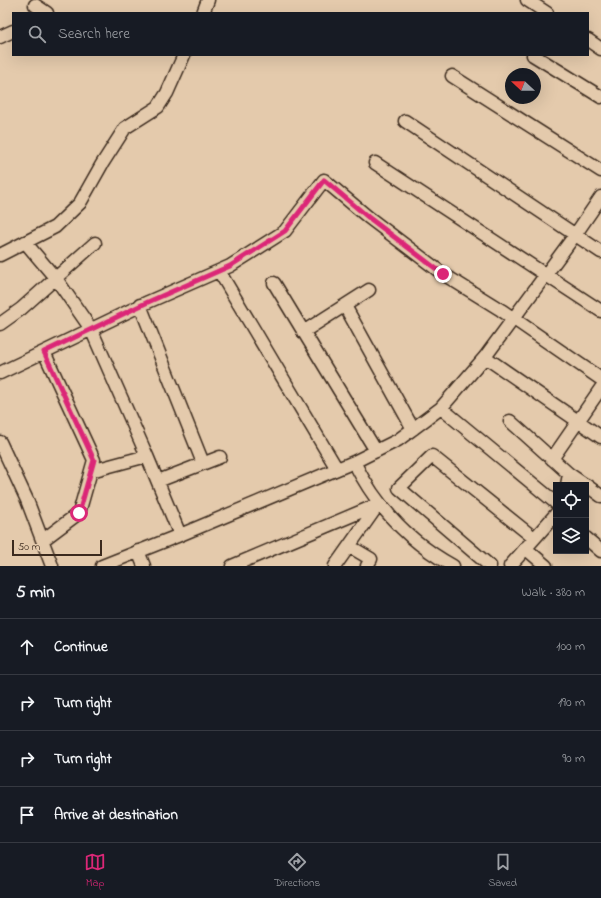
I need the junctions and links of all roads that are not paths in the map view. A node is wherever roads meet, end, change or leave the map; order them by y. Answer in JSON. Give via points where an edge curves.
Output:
{"nodes":[{"id":1,"x":208,"y":0,"type":"edge"},
{"id":2,"x":527,"y":0,"type":"edge"},
{"id":3,"x":34,"y":6,"type":"edge"},
{"id":4,"x":45,"y":12,"type":"edge"},
{"id":5,"x":203,"y":12,"type":"edge"},
{"id":6,"x":545,"y":12,"type":"edge"},
{"id":7,"x":12,"y":31,"type":"edge"},
{"id":8,"x":0,"y":37,"type":"edge"},
{"id":9,"x":589,"y":41,"type":"edge"},
{"id":10,"x":601,"y":49,"type":"edge"},
{"id":11,"x":184,"y":56,"type":"edge"},
{"id":12,"x":535,"y":56,"type":"edge"},
{"id":13,"x":452,"y":76,"type":"dead end"},
{"id":14,"x":601,"y":97,"type":"edge"},
{"id":15,"x":405,"y":121,"type":"dead end"},
{"id":16,"x":375,"y":162,"type":"dead end"},
{"id":17,"x":601,"y":171,"type":"edge"},
{"id":18,"x":601,"y":197,"type":"edge"},
{"id":19,"x":575,"y":235,"type":"junction"},
{"id":20,"x":25,"y":242,"type":"junction"},
{"id":21,"x":95,"y":243,"type":"dead end"},
{"id":22,"x":601,"y":252,"type":"edge"},
{"id":23,"x":0,"y":255,"type":"edge"},
{"id":24,"x":219,"y":271,"type":"junction"},
{"id":25,"x":546,"y":274,"type":"junction"},
{"id":26,"x":56,"y":279,"type":"junction"},
{"id":27,"x":274,"y":283,"type":"dead end"},
{"id":28,"x":370,"y":290,"type":"dead end"},
{"id":29,"x":140,"y":305,"type":"junction"},
{"id":30,"x":345,"y":306,"type":"junction"},
{"id":31,"x":601,"y":311,"type":"edge"},
{"id":32,"x":514,"y":319,"type":"junction"},
{"id":33,"x":0,"y":324,"type":"edge"},
{"id":34,"x":91,"y":329,"type":"junction"},
{"id":35,"x":303,"y":332,"type":"junction"},
{"id":36,"x":44,"y":352,"type":"junction"},
{"id":37,"x":485,"y":357,"type":"junction"},
{"id":38,"x":0,"y":372,"type":"edge"},
{"id":39,"x":601,"y":379,"type":"edge"},
{"id":40,"x":601,"y":388,"type":"edge"},
{"id":41,"x":441,"y":408,"type":"junction"},
{"id":42,"x":510,"y":421,"type":"dead end"},
{"id":43,"x":578,"y":421,"type":"junction"},
{"id":44,"x":413,"y":429,"type":"junction"},
{"id":45,"x":601,"y":437,"type":"edge"},
{"id":46,"x":0,"y":442,"type":"edge"},
{"id":47,"x":376,"y":451,"type":"junction"},
{"id":48,"x":147,"y":456,"type":"junction"},
{"id":49,"x":220,"y":457,"type":"dead end"},
{"id":50,"x":552,"y":459,"type":"junction"},
{"id":51,"x":354,"y":462,"type":"junction"},
{"id":52,"x":203,"y":463,"type":"junction"},
{"id":53,"x":337,"y":469,"type":"junction"},
{"id":54,"x":91,"y":471,"type":"junction"},
{"id":55,"x":568,"y":479,"type":"edge"},
{"id":56,"x":158,"y":481,"type":"junction"},
{"id":57,"x":589,"y":487,"type":"edge"},
{"id":58,"x":601,"y":496,"type":"edge"},
{"id":59,"x":553,"y":501,"type":"edge"},
{"id":60,"x":379,"y":504,"type":"junction"},
{"id":61,"x":553,"y":517,"type":"edge"},
{"id":62,"x":180,"y":535,"type":"junction"},
{"id":63,"x":534,"y":538,"type":"junction"},
{"id":64,"x":43,"y":540,"type":"junction"},
{"id":65,"x":589,"y":541,"type":"edge"},
{"id":66,"x":349,"y":546,"type":"junction"},
{"id":67,"x":525,"y":548,"type":"junction"},
{"id":68,"x":138,"y":551,"type":"junction"},
{"id":69,"x":601,"y":551,"type":"edge"},
{"id":70,"x":445,"y":564,"type":"edge"},
{"id":71,"x":52,"y":566,"type":"edge"},
{"id":72,"x":102,"y":566,"type":"edge"},
{"id":73,"x":144,"y":566,"type":"edge"},
{"id":74,"x":232,"y":566,"type":"edge"},
{"id":75,"x":335,"y":566,"type":"edge"},
{"id":76,"x":367,"y":566,"type":"edge"},
{"id":77,"x":490,"y":566,"type":"edge"},
{"id":78,"x":510,"y":566,"type":"edge"},
{"id":79,"x":546,"y":566,"type":"edge"}],
"edges":[{"from":1,"to":5,"type":"street"},
{"from":2,"to":6,"type":"street"},
{"from":3,"to":4,"type":"street"},
{"from":7,"to":8,"type":"street"},
{"from":9,"to":10,"type":"street"},
{"from":11,"to":20,"type":"street","via":[[167,93],[158,106],[125,128],[80,203],[55,227]]},
{"from":12,"to":14,"type":"street"},
{"from":13,"to":17,"type":"street"},
{"from":15,"to":19,"type":"street"},
{"from":16,"to":25,"type":"street"},
{"from":18,"to":19,"type":"street"},
{"from":19,"to":22,"type":"street"},
{"from":19,"to":25,"type":"street"},
{"from":20,"to":23,"type":"street"},
{"from":20,"to":26,"type":"street"},
{"from":21,"to":26,"type":"street"},
{"from":24,"to":29,"type":"street"},
{"from":24,"to":32,"type":"street","via":[[285,231],[324,180],[443,274]]},
{"from":24,"to":53,"type":"street"},
{"from":25,"to":31,"type":"street"},
{"from":25,"to":32,"type":"street"},
{"from":26,"to":33,"type":"street"},
{"from":26,"to":34,"type":"street"},
{"from":27,"to":35,"type":"street"},
{"from":28,"to":30,"type":"street"},
{"from":29,"to":34,"type":"street"},
{"from":29,"to":52,"type":"street"},
{"from":30,"to":35,"type":"street"},
{"from":30,"to":44,"type":"street"},
{"from":32,"to":37,"type":"street"},
{"from":32,"to":39,"type":"street"},
{"from":34,"to":36,"type":"street"},
{"from":34,"to":48,"type":"street"},
{"from":35,"to":47,"type":"street"},
{"from":36,"to":38,"type":"street"},
{"from":36,"to":54,"type":"street","via":[[94,460]]},
{"from":37,"to":41,"type":"street"},
{"from":37,"to":43,"type":"street"},
{"from":40,"to":43,"type":"street"},
{"from":41,"to":44,"type":"street"},
{"from":41,"to":59,"type":"street"},
{"from":42,"to":50,"type":"street"},
{"from":43,"to":45,"type":"street"},
{"from":43,"to":50,"type":"street"},
{"from":44,"to":47,"type":"street"},
{"from":46,"to":64,"type":"street"},
{"from":47,"to":51,"type":"street"},
{"from":48,"to":54,"type":"street"},
{"from":48,"to":56,"type":"street"},
{"from":49,"to":52,"type":"street"},
{"from":50,"to":55,"type":"street"},
{"from":51,"to":53,"type":"street"},
{"from":51,"to":60,"type":"street"},
{"from":52,"to":56,"type":"street"},
{"from":53,"to":62,"type":"street"},
{"from":54,"to":64,"type":"street","via":[[79,513]]},
{"from":56,"to":62,"type":"street"},
{"from":57,"to":58,"type":"street"},
{"from":60,"to":66,"type":"street"},
{"from":60,"to":70,"type":"street","via":[[416,542]]},
{"from":60,"to":74,"type":"street"},
{"from":61,"to":63,"type":"street"},
{"from":62,"to":68,"type":"street"},
{"from":63,"to":67,"type":"street"},
{"from":63,"to":77,"type":"street","via":[[432,456],[399,488]]},
{"from":64,"to":71,"type":"street"},
{"from":65,"to":69,"type":"street"},
{"from":66,"to":75,"type":"street"},
{"from":66,"to":76,"type":"street","via":[[371,559]]},
{"from":67,"to":78,"type":"street"},
{"from":67,"to":79,"type":"street"},
{"from":68,"to":72,"type":"street"},
{"from":68,"to":73,"type":"street"}]}
